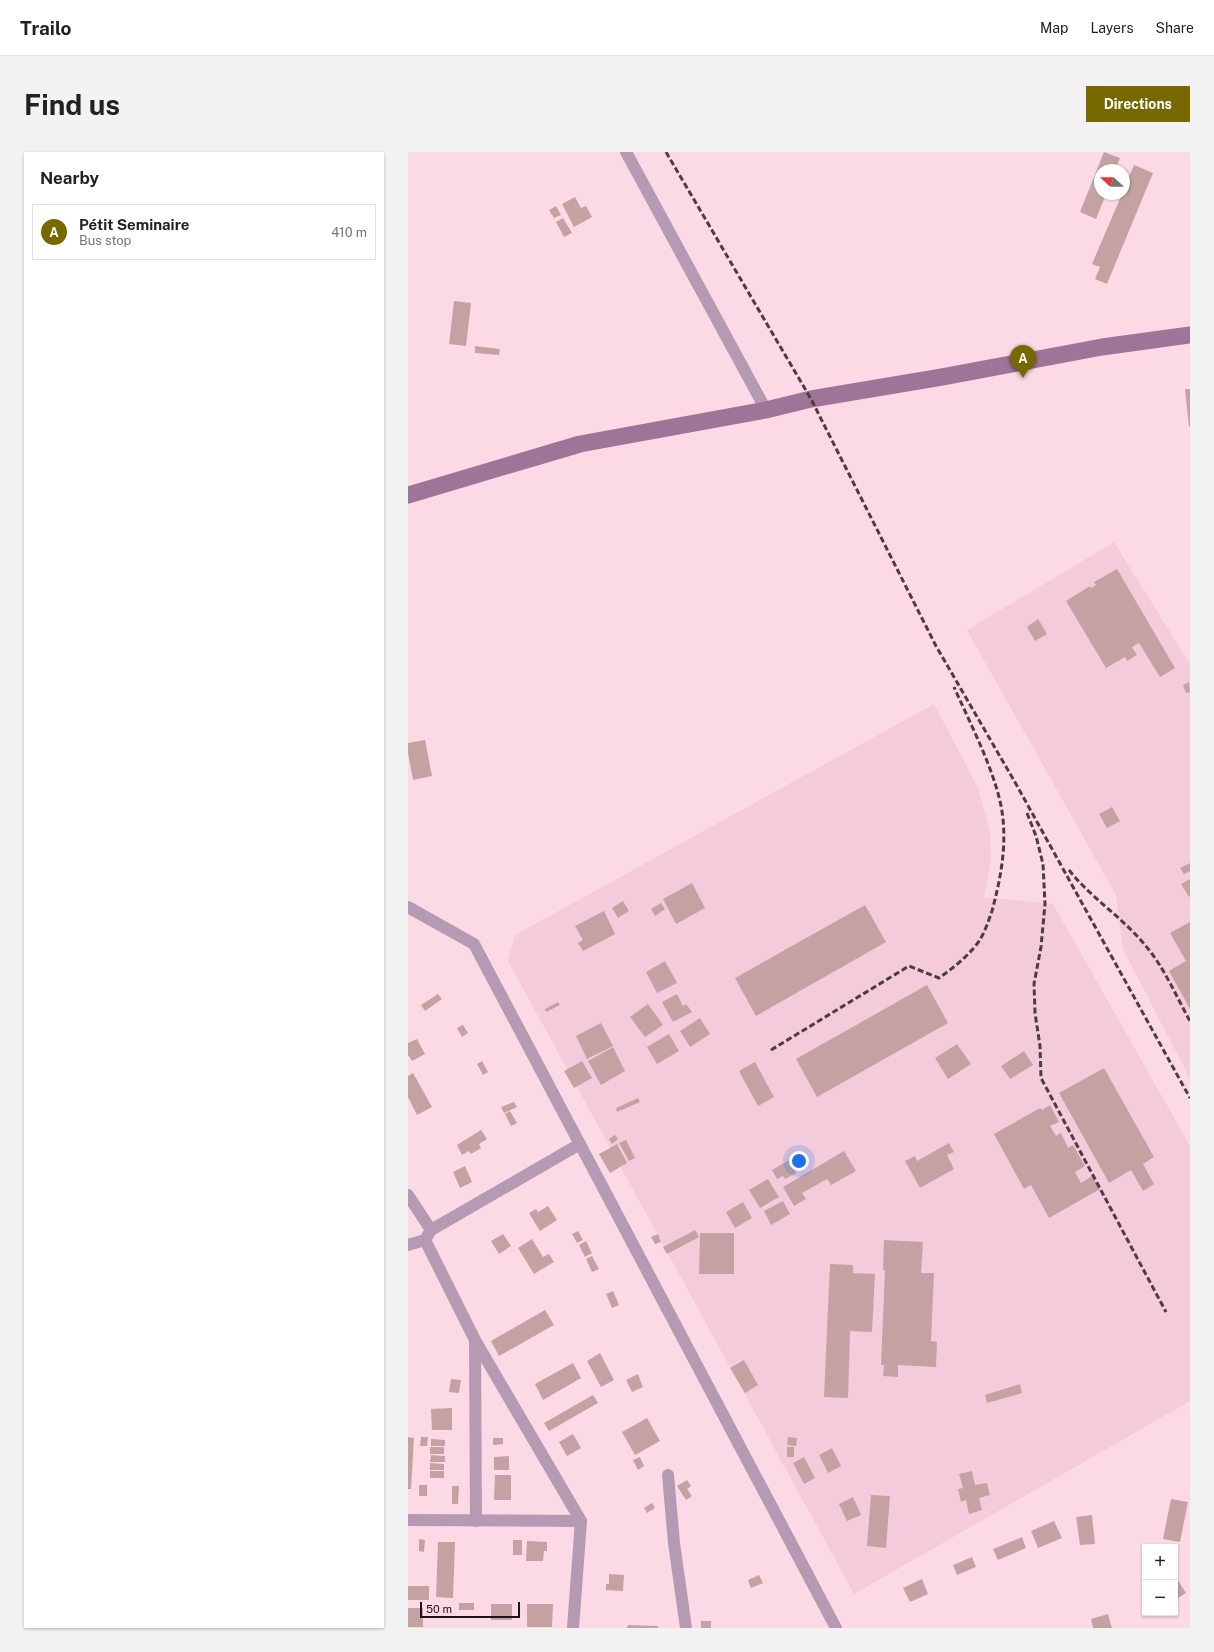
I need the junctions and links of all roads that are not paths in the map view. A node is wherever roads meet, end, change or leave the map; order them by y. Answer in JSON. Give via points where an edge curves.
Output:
{"nodes":[{"id":1,"x":626,"y":152,"type":"edge"},
{"id":2,"x":1190,"y":335,"type":"edge"},
{"id":3,"x":766,"y":410,"type":"junction"},
{"id":4,"x":408,"y":495,"type":"edge"},
{"id":5,"x":408,"y":907,"type":"edge"},
{"id":6,"x":580,"y":1144,"type":"junction"},
{"id":7,"x":408,"y":1195,"type":"edge"},
{"id":8,"x":428,"y":1235,"type":"junction"},
{"id":9,"x":408,"y":1245,"type":"edge"},
{"id":10,"x":475,"y":1340,"type":"junction"},
{"id":11,"x":668,"y":1475,"type":"dead end"},
{"id":12,"x":408,"y":1520,"type":"edge"},
{"id":13,"x":476,"y":1521,"type":"junction"},
{"id":14,"x":580,"y":1521,"type":"junction"},
{"id":15,"x":573,"y":1628,"type":"edge"},
{"id":16,"x":686,"y":1628,"type":"edge"},
{"id":17,"x":836,"y":1628,"type":"edge"}],
"edges":[{"from":1,"to":3,"type":"street"},
{"from":2,"to":3,"type":"street","via":[[1102,347],[811,399]]},
{"from":3,"to":4,"type":"street","via":[[580,444]]},
{"from":5,"to":6,"type":"street","via":[[474,944]]},
{"from":6,"to":8,"type":"street"},
{"from":6,"to":17,"type":"street"},
{"from":7,"to":8,"type":"street"},
{"from":8,"to":9,"type":"street"},
{"from":8,"to":10,"type":"street"},
{"from":10,"to":13,"type":"street"},
{"from":10,"to":14,"type":"street"},
{"from":11,"to":16,"type":"street"},
{"from":12,"to":13,"type":"street"},
{"from":13,"to":14,"type":"street"},
{"from":14,"to":15,"type":"street"}]}
